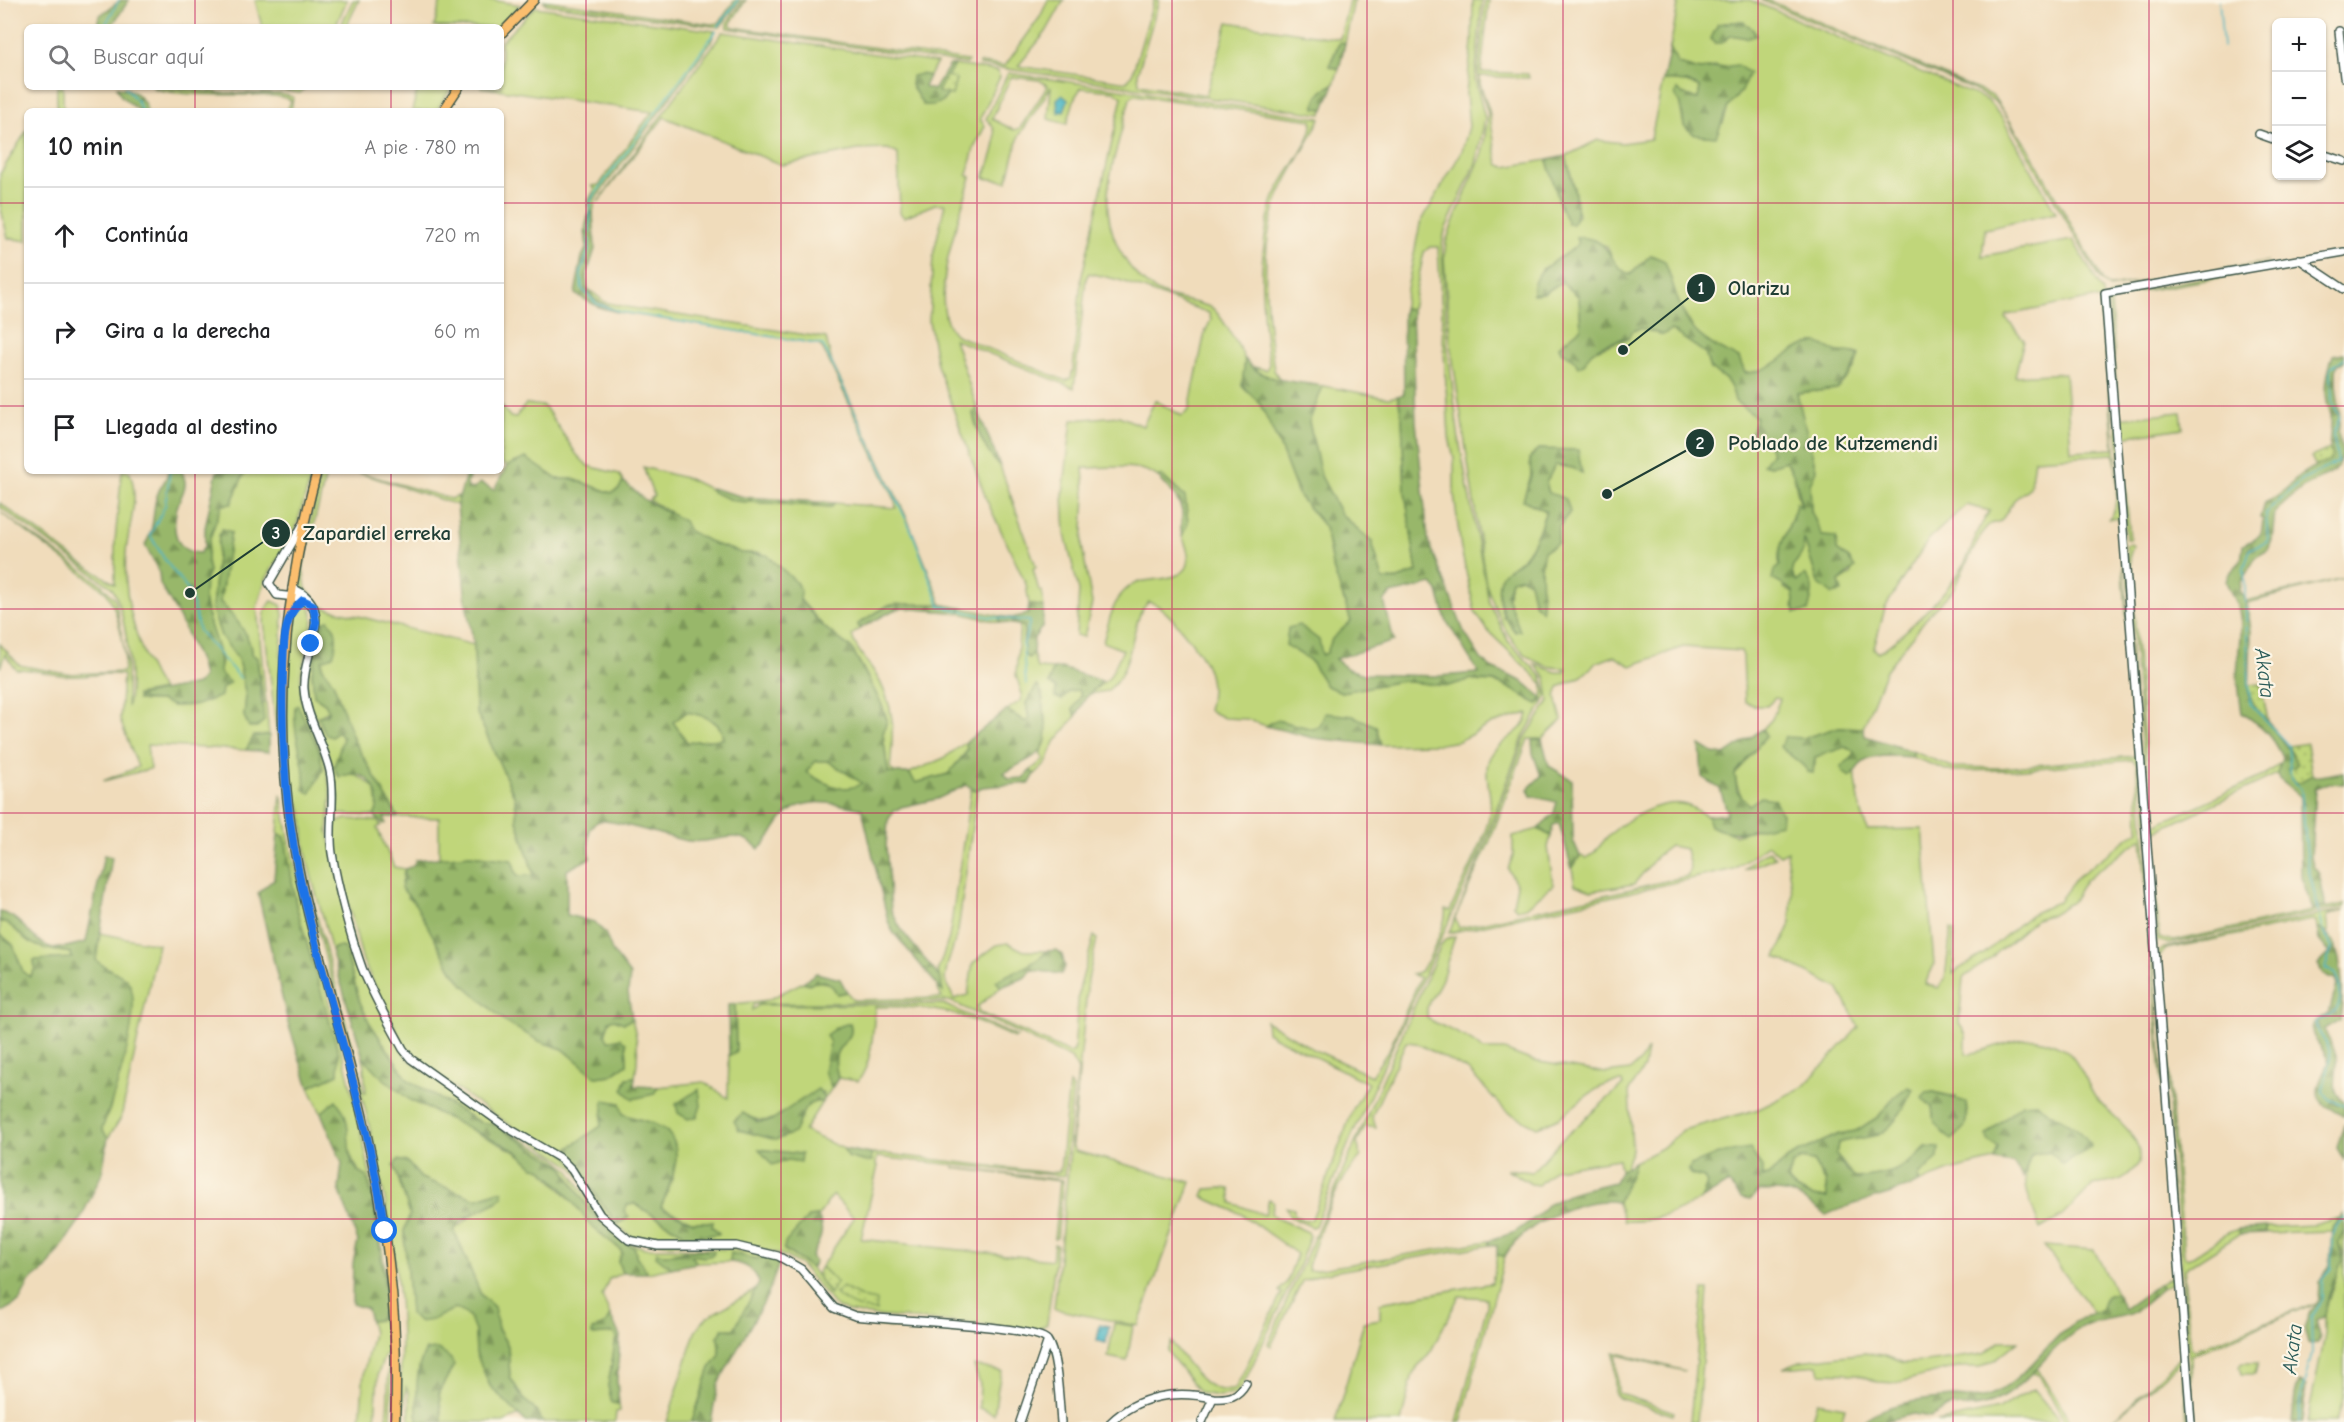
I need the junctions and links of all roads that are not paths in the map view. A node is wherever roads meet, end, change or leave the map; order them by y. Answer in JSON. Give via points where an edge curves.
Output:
{"nodes":[{"id":1,"x":534,"y":0,"type":"edge"},
{"id":2,"x":504,"y":31,"type":"edge"},
{"id":3,"x":2339,"y":31,"type":"dead end"},
{"id":4,"x":2344,"y":77,"type":"edge"},
{"id":5,"x":457,"y":90,"type":"edge"},
{"id":6,"x":445,"y":108,"type":"edge"},
{"id":7,"x":2259,"y":134,"type":"dead end"},
{"id":8,"x":2272,"y":138,"type":"edge"},
{"id":9,"x":2326,"y":155,"type":"edge"},
{"id":10,"x":2344,"y":161,"type":"edge"},
{"id":11,"x":2344,"y":252,"type":"edge"},
{"id":12,"x":2299,"y":259,"type":"junction"},
{"id":13,"x":2344,"y":290,"type":"edge"},
{"id":14,"x":316,"y":474,"type":"edge"},
{"id":15,"x":304,"y":521,"type":"junction"},
{"id":16,"x":291,"y":592,"type":"junction"},
{"id":17,"x":303,"y":600,"type":"junction"},
{"id":18,"x":313,"y":605,"type":"junction"},
{"id":19,"x":287,"y":621,"type":"junction"},
{"id":20,"x":1047,"y":1341,"type":"junction"},
{"id":21,"x":1246,"y":1383,"type":"dead end"},
{"id":22,"x":1213,"y":1398,"type":"junction"},
{"id":23,"x":395,"y":1422,"type":"edge"},
{"id":24,"x":1020,"y":1422,"type":"edge"},
{"id":25,"x":1061,"y":1422,"type":"edge"},
{"id":26,"x":1111,"y":1422,"type":"edge"},
{"id":27,"x":1202,"y":1422,"type":"edge"},
{"id":28,"x":2191,"y":1422,"type":"edge"}],
"edges":[{"from":1,"to":2,"type":"main road"},
{"from":3,"to":4,"type":"street"},
{"from":5,"to":6,"type":"main road"},
{"from":7,"to":8,"type":"street"},
{"from":9,"to":10,"type":"street"},
{"from":11,"to":12,"type":"street"},
{"from":12,"to":13,"type":"street"},
{"from":12,"to":28,"type":"street","via":[[2105,293]]},
{"from":14,"to":15,"type":"main road"},
{"from":15,"to":16,"type":"main road"},
{"from":15,"to":16,"type":"street","via":[[269,583],[277,595]]},
{"from":16,"to":17,"type":"street"},
{"from":16,"to":18,"type":"street","via":[[308,597]]},
{"from":16,"to":19,"type":"main road"},
{"from":17,"to":18,"type":"street"},
{"from":17,"to":19,"type":"street"},
{"from":18,"to":20,"type":"street","via":[[315,631],[303,688],[330,772],[332,853],[361,966],[411,1059],[508,1128],[561,1159],[600,1215],[629,1240],[657,1246],[736,1246],[778,1256],[801,1269],[834,1308],[855,1316],[1008,1328],[1040,1334]]},
{"from":19,"to":23,"type":"main road","via":[[282,728],[290,818],[305,899],[359,1100],[383,1216],[395,1313]]},
{"from":20,"to":24,"type":"street"},
{"from":20,"to":25,"type":"street"},
{"from":21,"to":22,"type":"street","via":[[1240,1394]]},
{"from":22,"to":26,"type":"street","via":[[1192,1394],[1150,1399],[1125,1409]]},
{"from":22,"to":27,"type":"street"}]}
